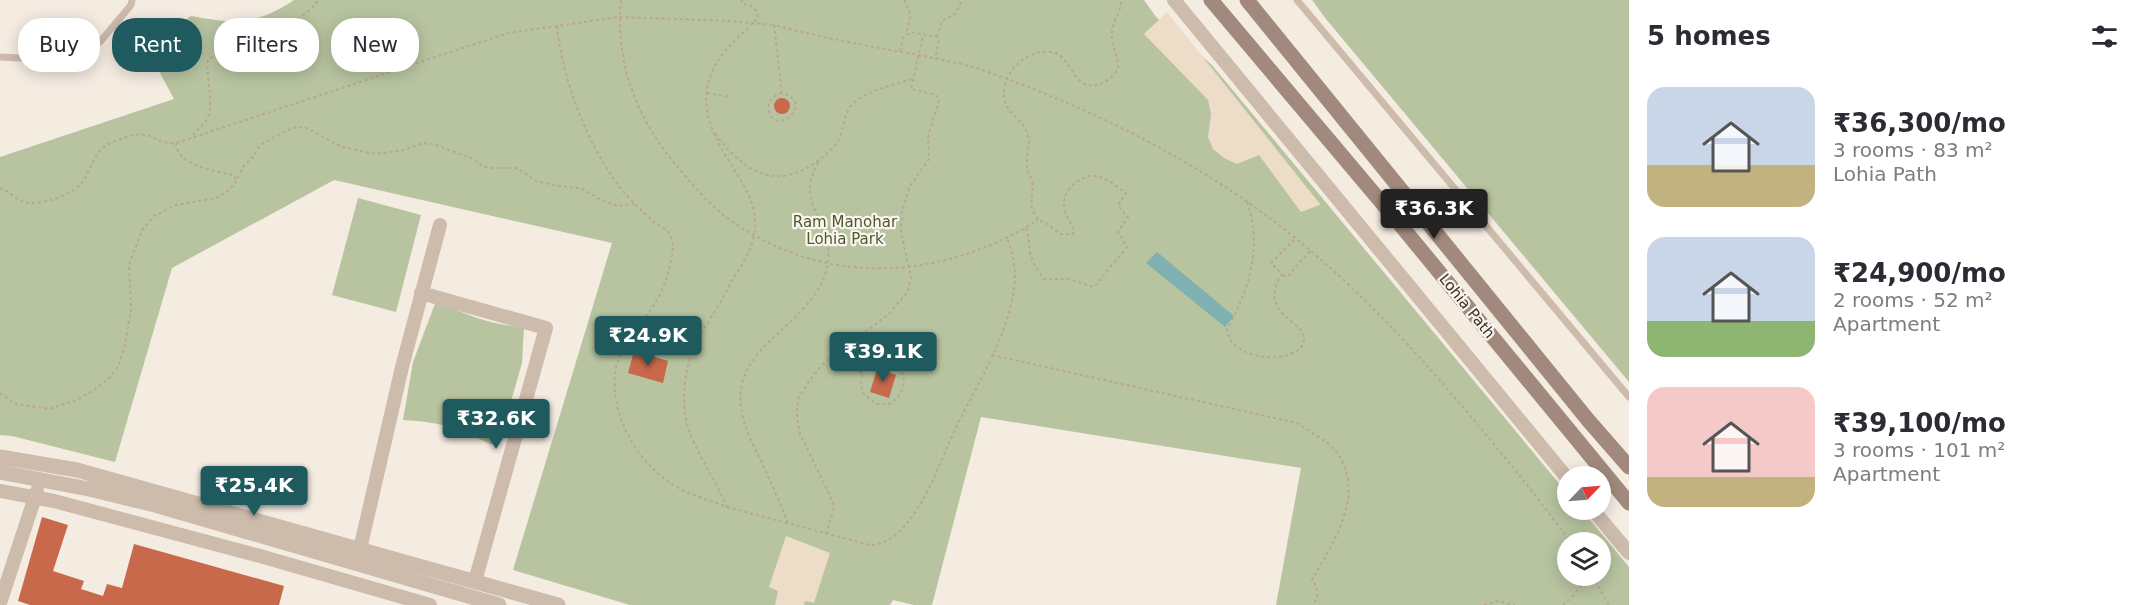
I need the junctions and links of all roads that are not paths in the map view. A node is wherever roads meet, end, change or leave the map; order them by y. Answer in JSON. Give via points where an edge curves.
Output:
{"nodes":[{"id":1,"x":132,"y":0,"type":"edge"},
{"id":2,"x":1174,"y":0,"type":"edge"},
{"id":3,"x":1211,"y":0,"type":"edge"},
{"id":4,"x":1247,"y":0,"type":"edge"},
{"id":5,"x":1297,"y":0,"type":"edge"},
{"id":6,"x":0,"y":57,"type":"edge"},
{"id":7,"x":440,"y":225,"type":"dead end"},
{"id":8,"x":421,"y":293,"type":"junction"},
{"id":9,"x":1629,"y":397,"type":"edge"},
{"id":10,"x":0,"y":457,"type":"edge"},
{"id":11,"x":1557,"y":466,"type":"edge"},
{"id":12,"x":1629,"y":467,"type":"edge"},
{"id":13,"x":0,"y":472,"type":"edge"},
{"id":14,"x":40,"y":479,"type":"junction"},
{"id":15,"x":0,"y":491,"type":"edge"},
{"id":16,"x":35,"y":497,"type":"junction"},
{"id":17,"x":1629,"y":503,"type":"edge"},
{"id":18,"x":1601,"y":520,"type":"edge"},
{"id":19,"x":360,"y":549,"type":"junction"},
{"id":20,"x":1629,"y":553,"type":"edge"},
{"id":21,"x":401,"y":576,"type":"junction"},
{"id":22,"x":475,"y":581,"type":"junction"},
{"id":23,"x":394,"y":600,"type":"edge"},
{"id":24,"x":528,"y":602,"type":"edge"},
{"id":25,"x":0,"y":603,"type":"edge"},
{"id":26,"x":430,"y":605,"type":"edge"},
{"id":27,"x":499,"y":605,"type":"edge"},
{"id":28,"x":558,"y":605,"type":"edge"}],
"edges":[{"from":1,"to":6,"type":"lane","via":[[100,42],[56,60]]},
{"from":2,"to":11,"type":"street"},
{"from":3,"to":17,"type":"main road","name":"Lohia Path"},
{"from":4,"to":12,"type":"main road","name":"Lohia Path"},
{"from":5,"to":9,"type":"lane"},
{"from":7,"to":8,"type":"street"},
{"from":8,"to":19,"type":"street"},
{"from":8,"to":22,"type":"street","via":[[546,328]]},
{"from":10,"to":19,"type":"street","via":[[77,470]]},
{"from":13,"to":14,"type":"street"},
{"from":14,"to":16,"type":"street"},
{"from":14,"to":21,"type":"street","via":[[155,505]]},
{"from":15,"to":16,"type":"street"},
{"from":16,"to":23,"type":"street","via":[[248,553]]},
{"from":16,"to":25,"type":"street"},
{"from":18,"to":20,"type":"street"},
{"from":19,"to":22,"type":"street"},
{"from":21,"to":23,"type":"street"},
{"from":21,"to":27,"type":"street"},
{"from":22,"to":24,"type":"street"},
{"from":23,"to":26,"type":"street"},
{"from":24,"to":28,"type":"street"}]}
